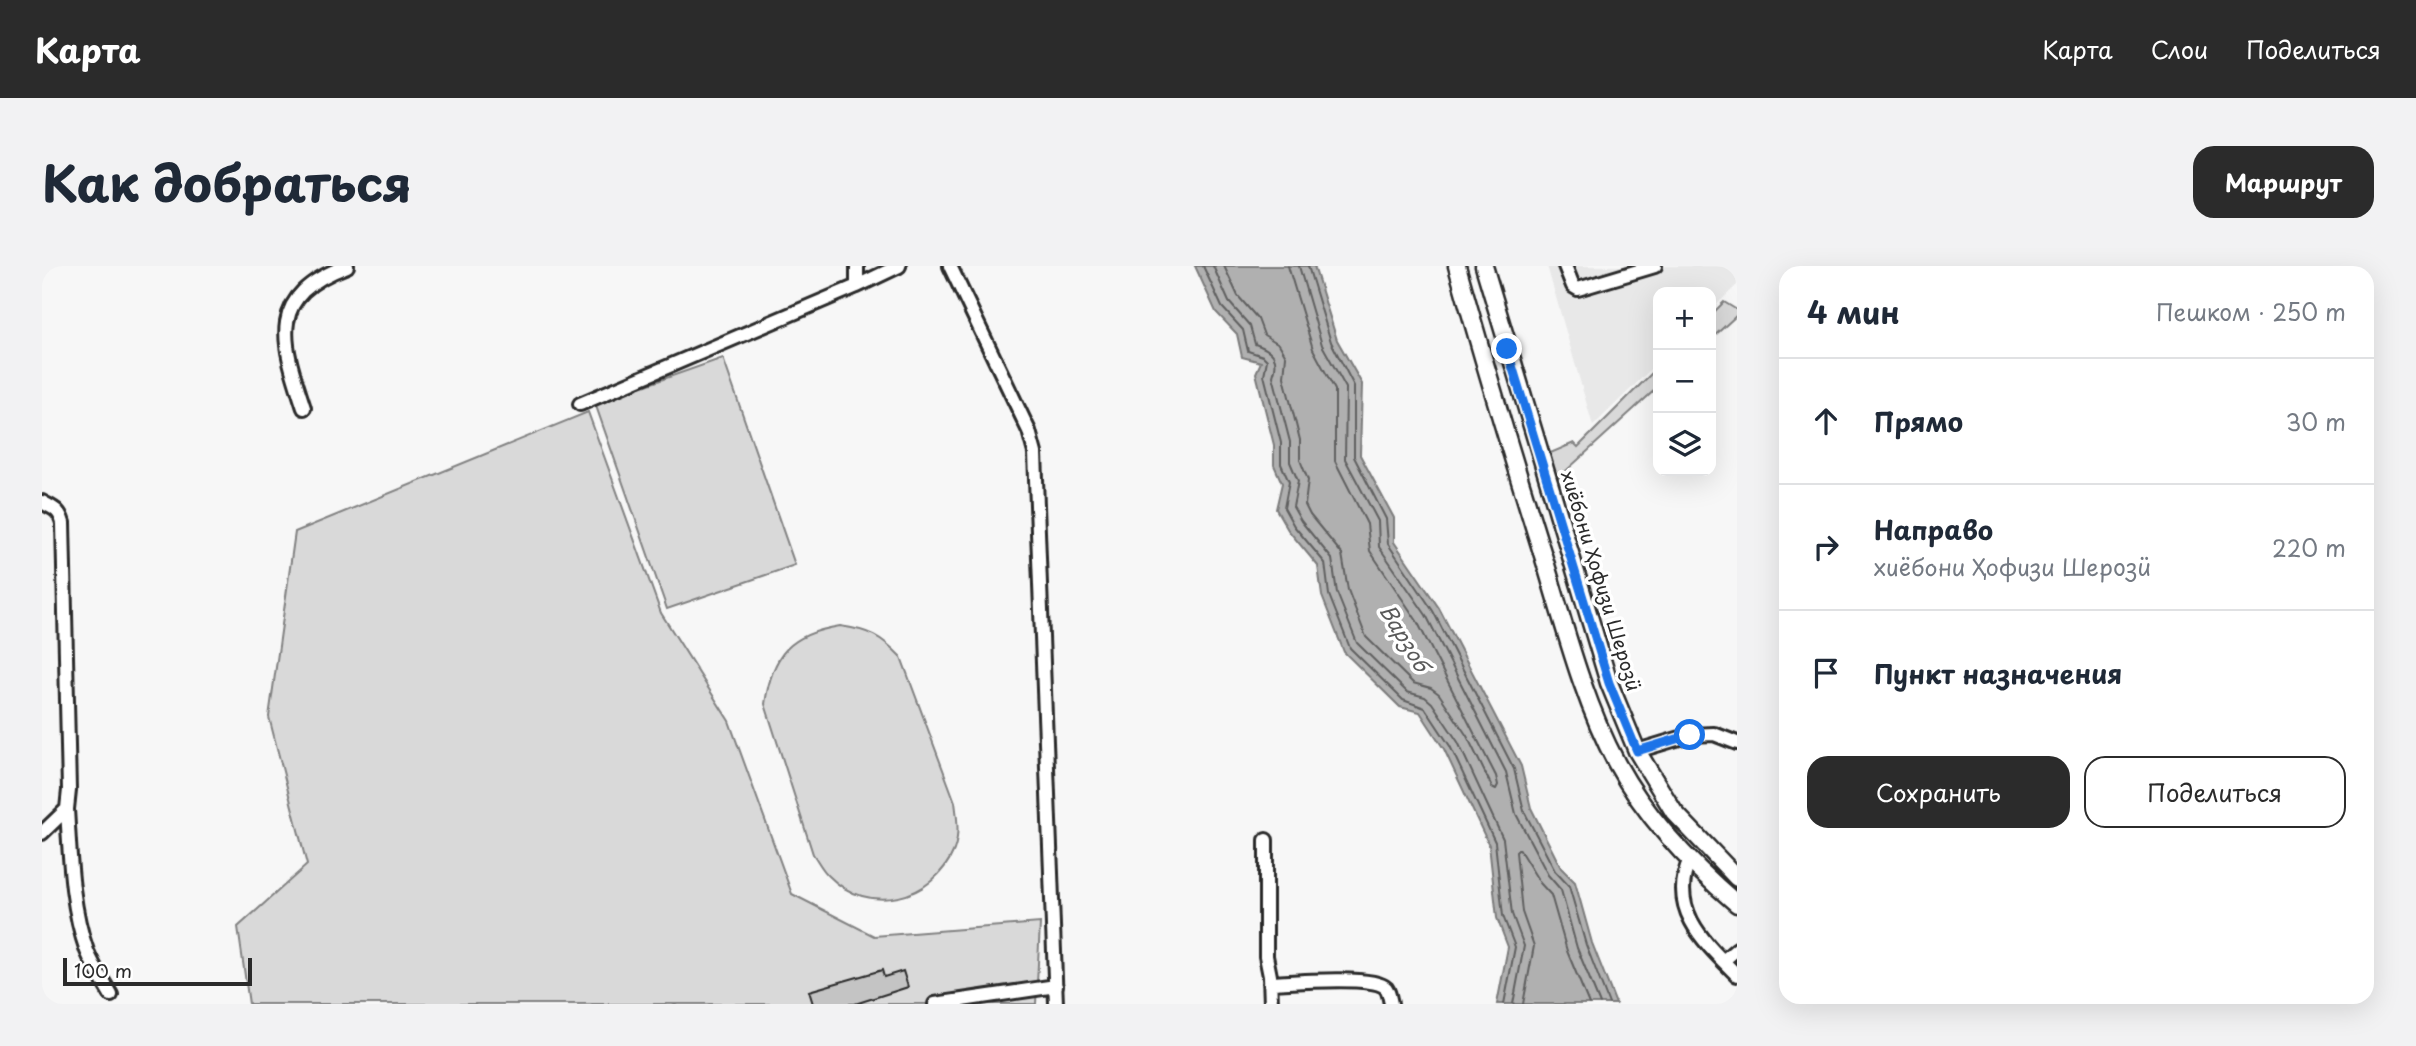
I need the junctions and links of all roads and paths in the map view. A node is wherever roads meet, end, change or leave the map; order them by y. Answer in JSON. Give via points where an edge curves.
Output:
{"nodes":[{"id":1,"x":347,"y":266,"type":"edge"},
{"id":2,"x":857,"y":266,"type":"edge"},
{"id":3,"x":899,"y":266,"type":"edge"},
{"id":4,"x":950,"y":266,"type":"edge"},
{"id":5,"x":1457,"y":266,"type":"edge"},
{"id":6,"x":1484,"y":266,"type":"edge"},
{"id":7,"x":1565,"y":266,"type":"edge"},
{"id":8,"x":1655,"y":266,"type":"edge"},
{"id":9,"x":328,"y":269,"type":"edge"},
{"id":10,"x":857,"y":286,"type":"junction"},
{"id":11,"x":580,"y":404,"type":"dead end"},
{"id":12,"x":304,"y":408,"type":"dead end"},
{"id":13,"x":42,"y":502,"type":"edge"},
{"id":14,"x":1592,"y":627,"type":"junction"},
{"id":15,"x":1567,"y":634,"type":"junction"},
{"id":16,"x":1737,"y":743,"type":"edge"},
{"id":17,"x":1637,"y":751,"type":"junction"},
{"id":18,"x":67,"y":809,"type":"junction"},
{"id":19,"x":42,"y":833,"type":"edge"},
{"id":20,"x":1266,"y":840,"type":"dead end"},
{"id":21,"x":1690,"y":860,"type":"junction"},
{"id":22,"x":1737,"y":878,"type":"edge"},
{"id":23,"x":1737,"y":904,"type":"edge"},
{"id":24,"x":1737,"y":949,"type":"edge"},
{"id":25,"x":1723,"y":961,"type":"junction"},
{"id":26,"x":1737,"y":975,"type":"edge"},
{"id":27,"x":1270,"y":983,"type":"junction"},
{"id":28,"x":1056,"y":986,"type":"junction"},
{"id":29,"x":111,"y":995,"type":"dead end"},
{"id":30,"x":935,"y":1004,"type":"edge"},
{"id":31,"x":1056,"y":1004,"type":"edge"},
{"id":32,"x":1271,"y":1004,"type":"edge"},
{"id":33,"x":1391,"y":1004,"type":"edge"}],
"edges":[{"from":1,"to":9,"type":"street"},
{"from":2,"to":10,"type":"street"},
{"from":3,"to":10,"type":"street"},
{"from":4,"to":28,"type":"street","via":[[1030,431],[1035,453]]},
{"from":5,"to":15,"type":"main road"},
{"from":6,"to":14,"type":"main road","name":"хиёбони Ҳофизи Шерозӣ"},
{"from":7,"to":8,"type":"street","via":[[1578,289]]},
{"from":9,"to":12,"type":"street","via":[[299,295],[286,328],[287,354]]},
{"from":10,"to":11,"type":"street"},
{"from":13,"to":18,"type":"street","via":[[60,513],[63,523]]},
{"from":14,"to":15,"type":"main road"},
{"from":14,"to":17,"type":"main road","name":"хиёбони Ҳофизи Шерозӣ"},
{"from":15,"to":21,"type":"main road","via":[[1589,701],[1617,764],[1654,821]]},
{"from":16,"to":17,"type":"street","via":[[1714,734],[1690,735]]},
{"from":17,"to":22,"type":"main road","name":"хиёбони Ҳофизи Шерозӣ","via":[[1674,812]]},
{"from":18,"to":19,"type":"street"},
{"from":18,"to":29,"type":"street","via":[[78,919],[88,953]]},
{"from":20,"to":27,"type":"street","via":[[1265,936]]},
{"from":21,"to":23,"type":"main road"},
{"from":21,"to":25,"type":"street","via":[[1682,889],[1684,909]]},
{"from":24,"to":25,"type":"street"},
{"from":25,"to":26,"type":"street"},
{"from":27,"to":32,"type":"street"},
{"from":27,"to":33,"type":"street","via":[[1361,980],[1386,989]]},
{"from":28,"to":30,"type":"street"},
{"from":28,"to":31,"type":"street"}]}
